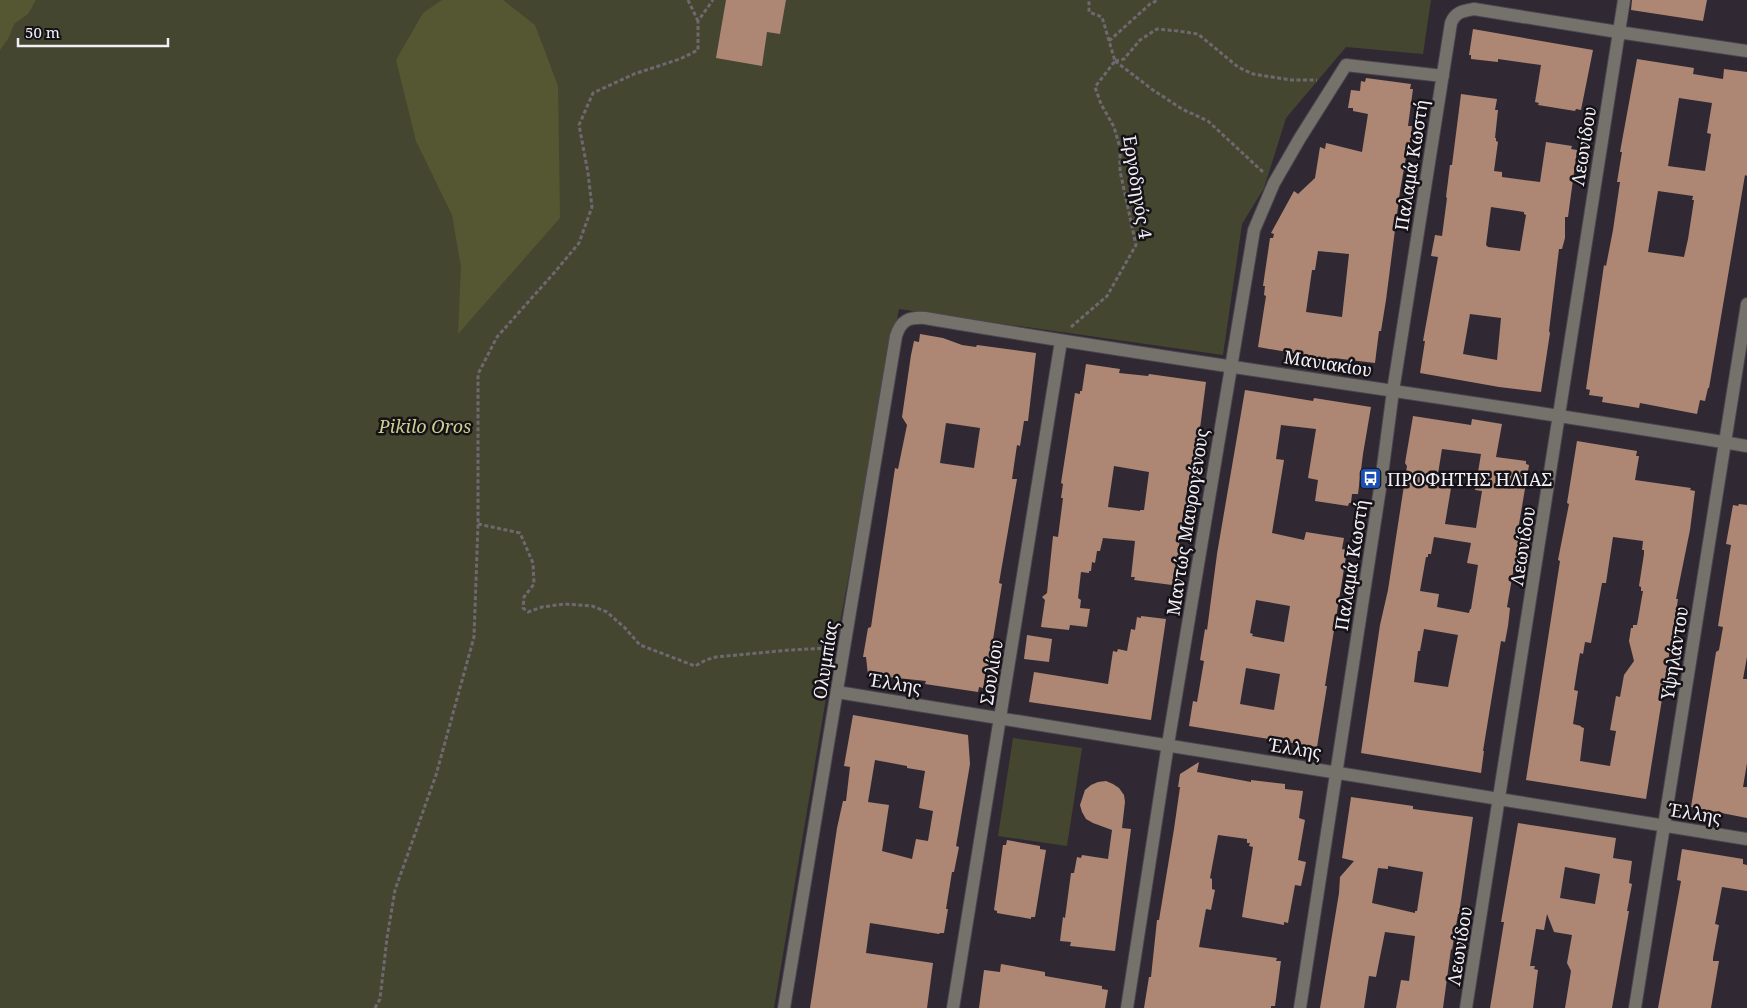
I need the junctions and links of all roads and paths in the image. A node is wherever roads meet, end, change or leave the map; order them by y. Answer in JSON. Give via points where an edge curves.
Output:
{"nodes":[{"id":1,"x":688,"y":0,"type":"edge"},
{"id":2,"x":713,"y":0,"type":"edge"},
{"id":3,"x":1089,"y":0,"type":"edge"},
{"id":4,"x":1158,"y":0,"type":"edge"},
{"id":5,"x":1624,"y":0,"type":"edge"},
{"id":6,"x":698,"y":22,"type":"junction"},
{"id":7,"x":1618,"y":32,"type":"junction"},
{"id":8,"x":1109,"y":41,"type":"junction"},
{"id":9,"x":1747,"y":51,"type":"edge"},
{"id":10,"x":1115,"y":61,"type":"junction"},
{"id":11,"x":1443,"y":76,"type":"junction"},
{"id":12,"x":1336,"y":83,"type":"junction"},
{"id":13,"x":1274,"y":183,"type":"junction"},
{"id":14,"x":1747,"y":304,"type":"edge"},
{"id":15,"x":905,"y":321,"type":"joint"},
{"id":16,"x":1060,"y":341,"type":"junction"},
{"id":17,"x":1230,"y":365,"type":"junction"},
{"id":18,"x":1393,"y":391,"type":"junction"},
{"id":19,"x":1559,"y":416,"type":"junction"},
{"id":20,"x":1724,"y":442,"type":"junction"},
{"id":21,"x":1747,"y":446,"type":"edge"},
{"id":22,"x":478,"y":524,"type":"junction"},
{"id":23,"x":844,"y":647,"type":"junction"},
{"id":24,"x":837,"y":692,"type":"junction"},
{"id":25,"x":1001,"y":717,"type":"junction"},
{"id":26,"x":1168,"y":744,"type":"junction"},
{"id":27,"x":1336,"y":772,"type":"junction"},
{"id":28,"x":1500,"y":800,"type":"junction"},
{"id":29,"x":1665,"y":826,"type":"junction"},
{"id":30,"x":1747,"y":839,"type":"edge"},
{"id":31,"x":375,"y":1008,"type":"edge"},
{"id":32,"x":784,"y":1008,"type":"edge"},
{"id":33,"x":953,"y":1008,"type":"edge"},
{"id":34,"x":1127,"y":1008,"type":"edge"},
{"id":35,"x":1300,"y":1008,"type":"edge"},
{"id":36,"x":1466,"y":1008,"type":"edge"},
{"id":37,"x":1635,"y":1008,"type":"edge"}],
"edges":[{"from":1,"to":6,"type":"path"},
{"from":2,"to":6,"type":"path"},
{"from":3,"to":8,"type":"path","via":[[1089,12],[1102,17]]},
{"from":4,"to":8,"type":"path"},
{"from":5,"to":7,"type":"street","name":"Λεωνίδου"},
{"from":6,"to":22,"type":"path","via":[[698,50],[593,93],[579,125],[592,207],[578,243],[497,337],[478,374]]},
{"from":7,"to":9,"type":"street"},
{"from":7,"to":11,"type":"street","name":"Παλαμά Κωστή","via":[[1474,9],[1459,12],[1450,23]]},
{"from":7,"to":19,"type":"street","name":"Λεωνίδου"},
{"from":8,"to":10,"type":"path"},
{"from":10,"to":12,"type":"path","via":[[1124,59],[1140,40],[1157,29],[1178,31],[1198,34],[1238,67],[1253,74]]},
{"from":10,"to":13,"type":"path","via":[[1174,104],[1208,121]]},
{"from":10,"to":16,"type":"path","name":"Εργοδηγός 4","via":[[1095,87],[1120,148],[1120,171],[1136,245],[1107,296],[1064,332]]},
{"from":11,"to":12,"type":"street","name":"Μαντώς Μαυρογένους","via":[[1346,65]]},
{"from":11,"to":18,"type":"street","name":"Παλαμά Κωστή"},
{"from":12,"to":13,"type":"street","name":"Μαντώς Μαυρογένους"},
{"from":13,"to":17,"type":"street","name":"Μαντώς Μαυρογένους","via":[[1254,230]]},
{"from":14,"to":20,"type":"street","name":"Υψηλάντου"},
{"from":15,"to":16,"type":"street","name":"Μανιακίου","via":[[913,317],[925,318]]},
{"from":15,"to":23,"type":"street","name":"Ολυμπίας","via":[[896,336]]},
{"from":16,"to":17,"type":"street","name":"Μανιακίου"},
{"from":16,"to":25,"type":"street","name":"Σουλίου"},
{"from":17,"to":18,"type":"street","name":"Μανιακίου"},
{"from":17,"to":26,"type":"street","name":"Μαντώς Μαυρογένους"},
{"from":18,"to":19,"type":"street","name":"Μανιακίου"},
{"from":18,"to":27,"type":"street","name":"Παλαμά Κωστή","via":[[1382,482]]},
{"from":19,"to":20,"type":"street","name":"Μανιακίου"},
{"from":19,"to":28,"type":"street","name":"Λεωνίδου"},
{"from":20,"to":21,"type":"street","name":"Μανιακίου"},
{"from":20,"to":29,"type":"street","name":"Υψηλάντου"},
{"from":22,"to":23,"type":"path","via":[[520,533],[534,564],[534,584],[524,597],[523,608],[528,612],[542,606],[592,606],[607,612],[640,645],[695,666],[716,657]]},
{"from":22,"to":31,"type":"path","via":[[474,637],[436,775],[395,890],[380,999]]},
{"from":23,"to":24,"type":"street","name":"Ολυμπίας"},
{"from":24,"to":25,"type":"street","name":"Έλλης"},
{"from":24,"to":32,"type":"street","name":"Ολυμπίας"},
{"from":25,"to":26,"type":"street","name":"Έλλης"},
{"from":25,"to":33,"type":"street","name":"Σουλίου"},
{"from":26,"to":27,"type":"street","name":"Έλλης"},
{"from":26,"to":34,"type":"street","name":"Μαντώς Μαυρογένους"},
{"from":27,"to":28,"type":"street","name":"Έλλης"},
{"from":27,"to":35,"type":"street","name":"Παλαμά Κωστή"},
{"from":28,"to":29,"type":"street","name":"Έλλης"},
{"from":28,"to":36,"type":"street","name":"Λεωνίδου"},
{"from":29,"to":30,"type":"street","name":"Έλλης"},
{"from":29,"to":37,"type":"street","name":"Υψηλάντου"}]}
